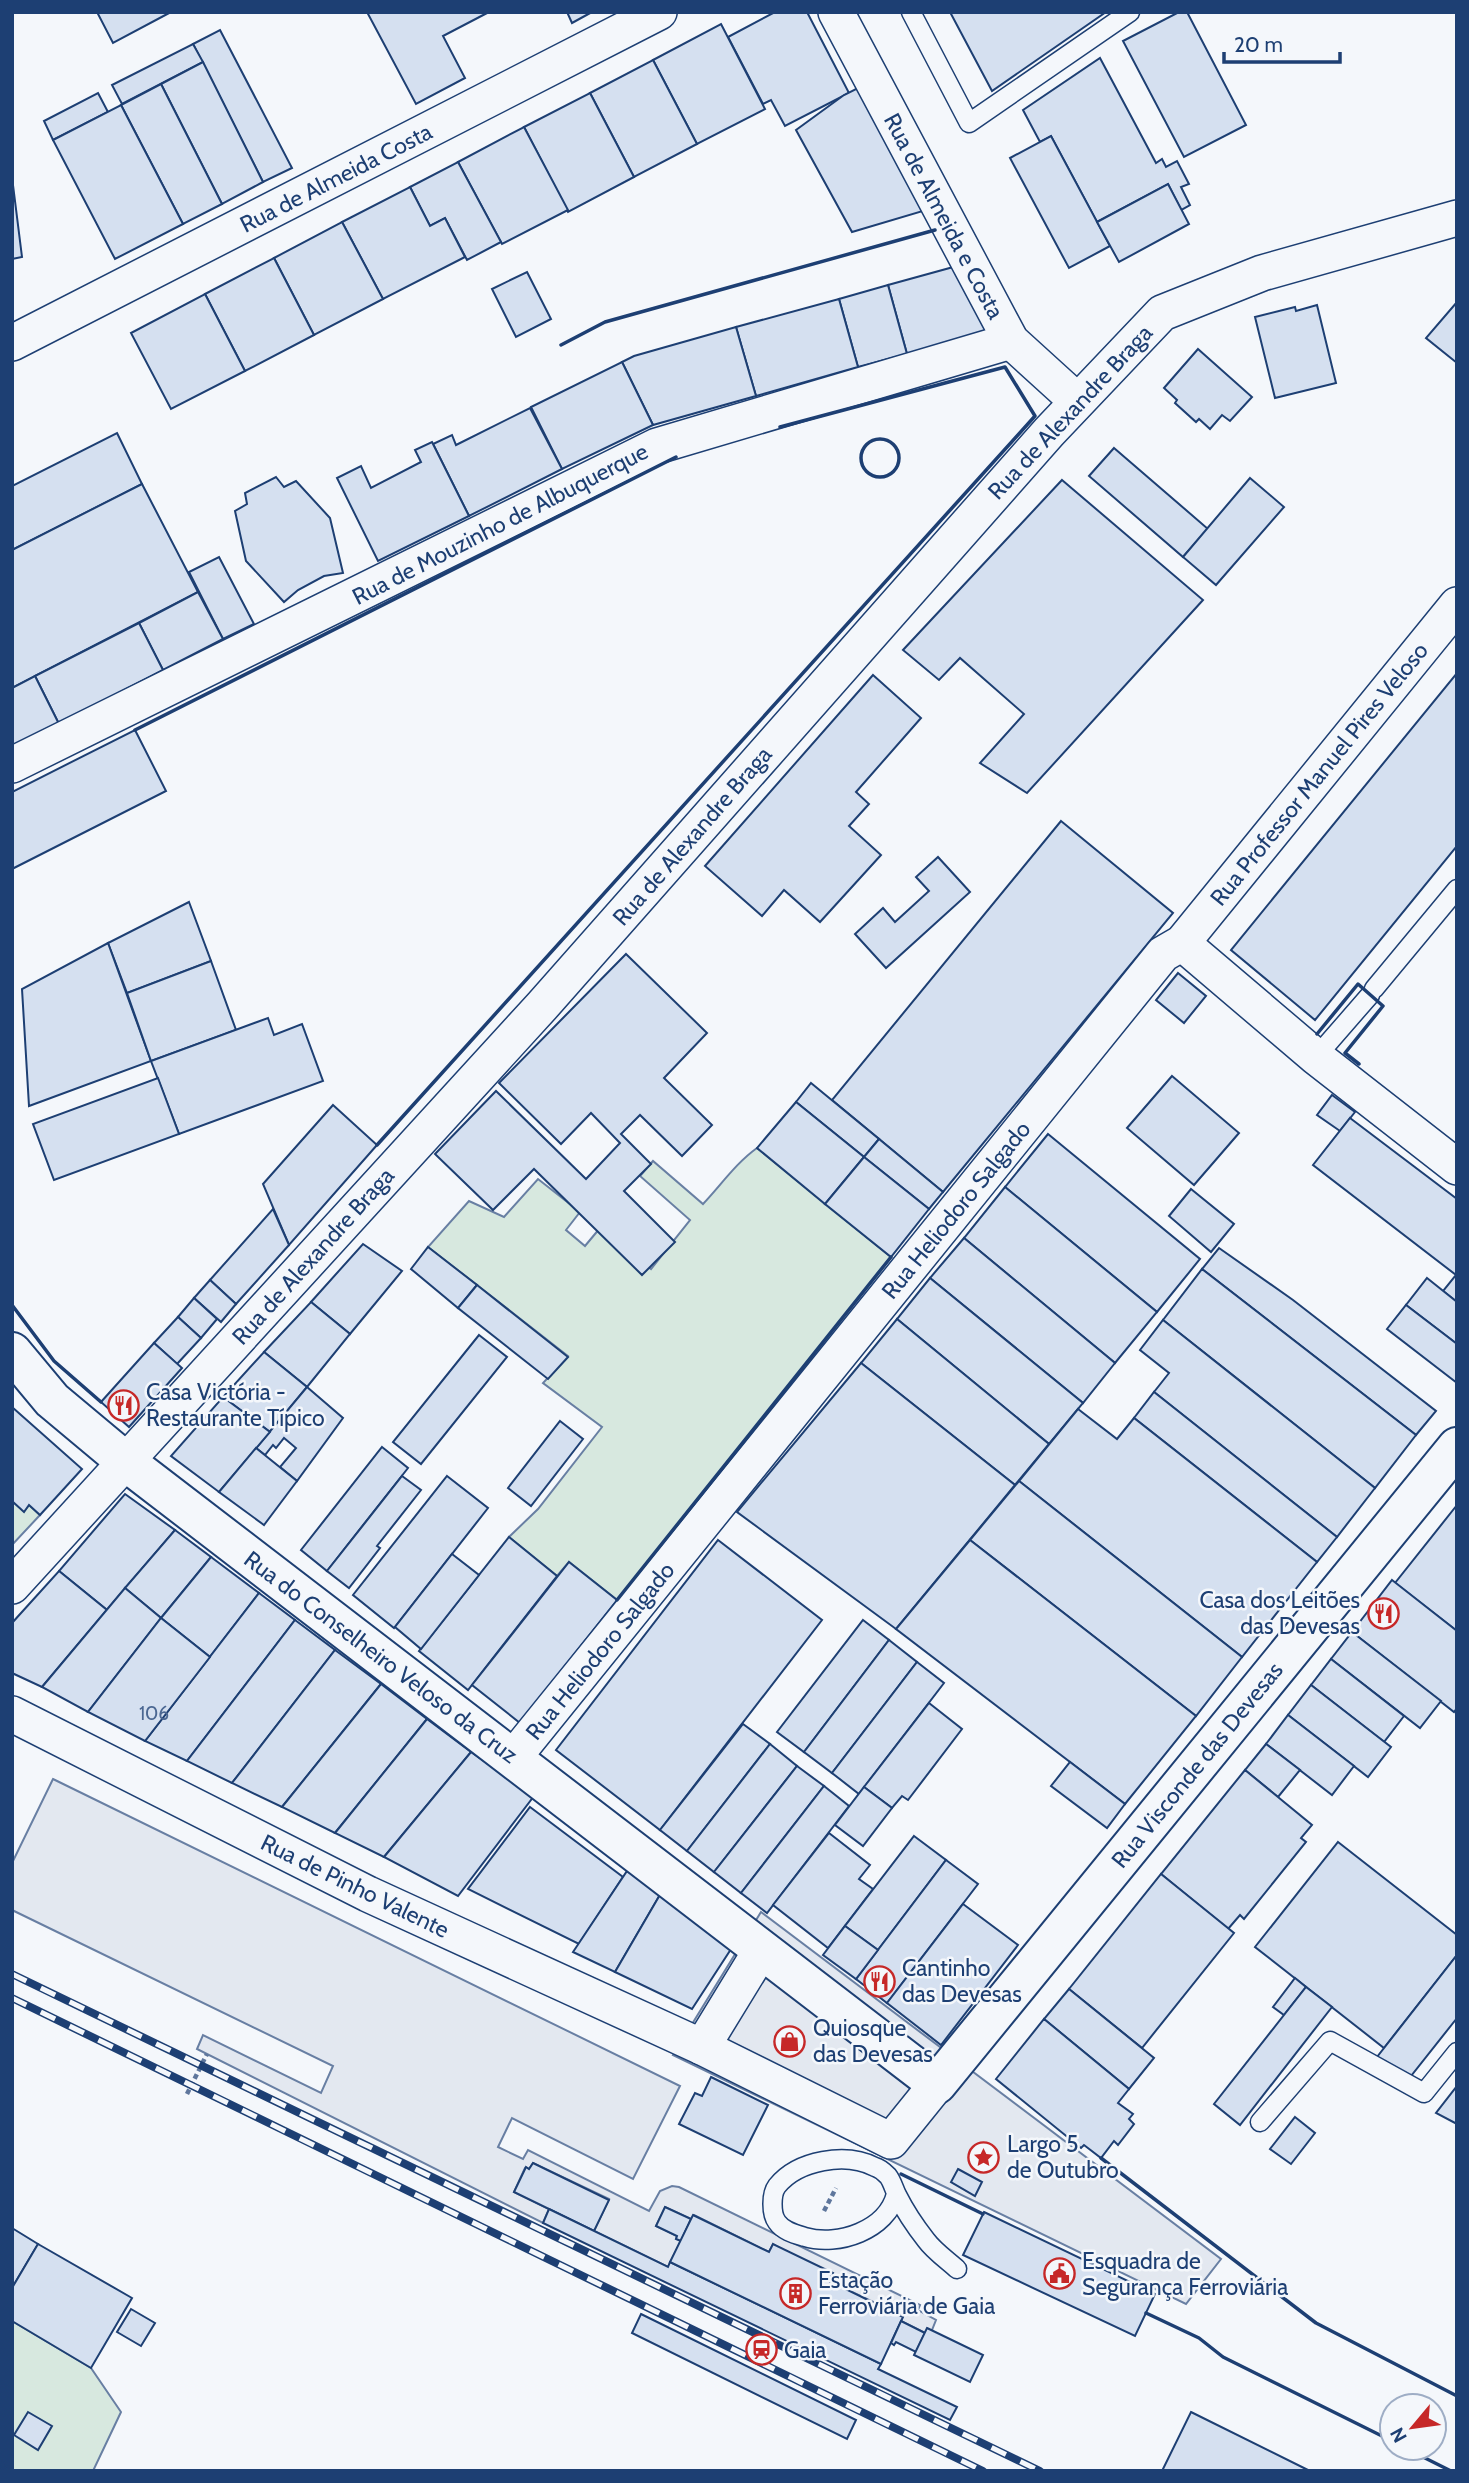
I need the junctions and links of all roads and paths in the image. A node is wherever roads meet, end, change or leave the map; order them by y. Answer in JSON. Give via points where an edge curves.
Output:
{"nodes":[{"id":1,"x":659,"y":12,"type":"edge"},
{"id":2,"x":836,"y":12,"type":"edge"},
{"id":3,"x":911,"y":12,"type":"edge"},
{"id":4,"x":1130,"y":12,"type":"edge"},
{"id":5,"x":1457,"y":218,"type":"edge"},
{"id":6,"x":1011,"y":341,"type":"junction"},
{"id":7,"x":12,"y":343,"type":"edge"},
{"id":8,"x":1077,"y":401,"type":"junction"},
{"id":9,"x":1457,"y":605,"type":"edge"},
{"id":10,"x":12,"y":765,"type":"edge"},
{"id":11,"x":1457,"y":889,"type":"edge"},
{"id":12,"x":1182,"y":943,"type":"junction"},
{"id":13,"x":1315,"y":1057,"type":"junction"},
{"id":14,"x":1457,"y":1167,"type":"edge"},
{"id":15,"x":12,"y":1352,"type":"edge"},
{"id":16,"x":1457,"y":1447,"type":"edge"},
{"id":17,"x":125,"y":1461,"type":"junction"},
{"id":18,"x":12,"y":1586,"type":"edge"},
{"id":19,"x":12,"y":1714,"type":"edge"},
{"id":20,"x":513,"y":1758,"type":"junction"},
{"id":21,"x":762,"y":1949,"type":"junction"},
{"id":22,"x":702,"y":2048,"type":"junction"},
{"id":23,"x":1457,"y":2052,"type":"edge"},
{"id":24,"x":207,"y":2054,"type":"dead end"},
{"id":25,"x":937,"y":2084,"type":"junction"},
{"id":26,"x":187,"y":2094,"type":"dead end"},
{"id":27,"x":1260,"y":2122,"type":"dead end"},
{"id":28,"x":883,"y":2154,"type":"junction"},
{"id":29,"x":839,"y":2180,"type":"dead end"},
{"id":30,"x":896,"y":2194,"type":"junction"},
{"id":31,"x":822,"y":2216,"type":"dead end"},
{"id":32,"x":957,"y":2269,"type":"dead end"}],
"edges":[{"from":1,"to":7,"type":"street","name":"Rua de Almeida Costa"},
{"from":2,"to":6,"type":"street","name":"Rua de Almeida e Costa"},
{"from":3,"to":4,"type":"lane","via":[[969,123]]},
{"from":5,"to":8,"type":"street","name":"Rua de Alexandre Braga","via":[[1262,273],[1162,313]]},
{"from":6,"to":8,"type":"street","name":"Rua de Almeida e Costa"},
{"from":6,"to":10,"type":"street","name":"Rua de Mouzinho de Albuquerque","via":[[657,446]]},
{"from":8,"to":17,"type":"street","name":"Rua de Alexandre Braga","via":[[542,1006]]},
{"from":9,"to":12,"type":"street","name":"Rua Professor Manuel Pires Veloso"},
{"from":11,"to":13,"type":"lane"},
{"from":12,"to":13,"type":"street"},
{"from":12,"to":20,"type":"street","name":"Rua Heliodoro Salgado","via":[[1163,954]]},
{"from":13,"to":14,"type":"street"},
{"from":15,"to":17,"type":"main road","name":"Rua do Conselheiro Veloso da Cruz","via":[[52,1400]]},
{"from":16,"to":25,"type":"main road","name":"Rua Visconde das Devesas"},
{"from":17,"to":18,"type":"street","name":"Rua de Alexandre Braga"},
{"from":17,"to":20,"type":"main road","name":"Rua do Conselheiro Veloso da Cruz"},
{"from":19,"to":22,"type":"street","name":"Rua de Pinho Valente","via":[[368,1894]]},
{"from":20,"to":21,"type":"main road","name":"Rua do Conselheiro Veloso da Cruz"},
{"from":21,"to":22,"type":"street"},
{"from":21,"to":25,"type":"main road"},
{"from":22,"to":28,"type":"street"},
{"from":23,"to":27,"type":"lane","via":[[1424,2092],[1330,2040]]},
{"from":24,"to":26,"type":"path"},
{"from":25,"to":28,"type":"street"},
{"from":28,"to":30,"type":"lane"},
{"from":28,"to":30,"type":"lane","via":[[832,2158],[789,2175],[775,2188],[776,2221],[791,2233],[834,2241],[865,2231],[885,2215]]},
{"from":29,"to":31,"type":"path"},
{"from":30,"to":32,"type":"lane","via":[[928,2243]]}]}
